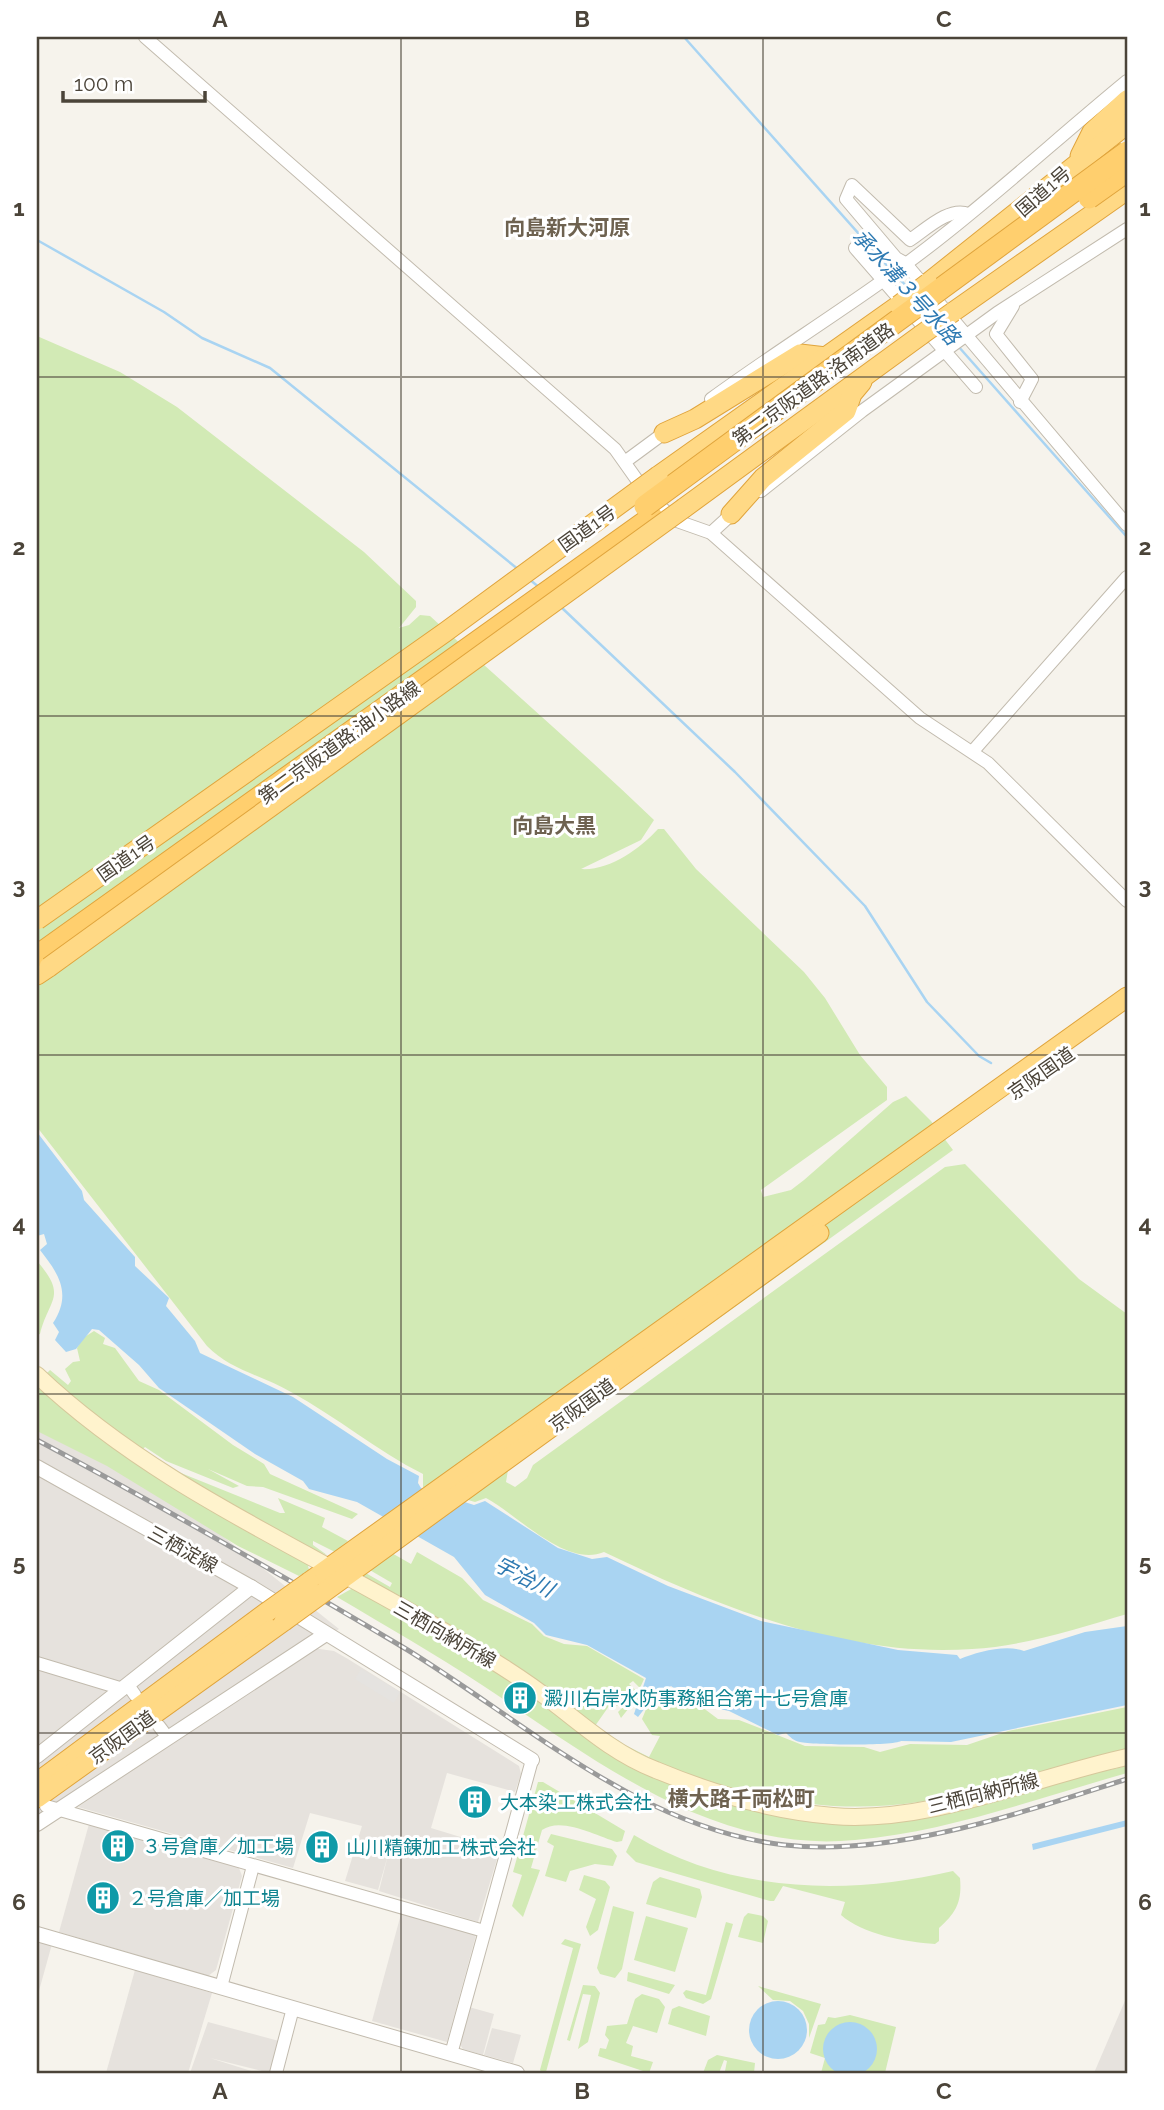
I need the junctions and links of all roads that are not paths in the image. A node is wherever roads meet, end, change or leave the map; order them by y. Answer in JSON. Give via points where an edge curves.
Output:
{"nodes":[{"id":1,"x":145,"y":37,"type":"edge"},
{"id":2,"x":1127,"y":80,"type":"edge"},
{"id":3,"x":1127,"y":100,"type":"edge"},
{"id":4,"x":1127,"y":124,"type":"edge"},
{"id":5,"x":1127,"y":152,"type":"edge"},
{"id":6,"x":1076,"y":162,"type":"junction"},
{"id":7,"x":1127,"y":171,"type":"edge"},
{"id":8,"x":1127,"y":190,"type":"edge"},
{"id":9,"x":1106,"y":205,"type":"junction"},
{"id":10,"x":1127,"y":207,"type":"edge"},
{"id":11,"x":968,"y":214,"type":"junction"},
{"id":12,"x":1127,"y":229,"type":"edge"},
{"id":13,"x":855,"y":248,"type":"dead end"},
{"id":14,"x":903,"y":265,"type":"junction"},
{"id":15,"x":884,"y":279,"type":"junction"},
{"id":16,"x":1015,"y":303,"type":"junction"},
{"id":17,"x":964,"y":337,"type":"junction"},
{"id":18,"x":944,"y":352,"type":"junction"},
{"id":19,"x":826,"y":357,"type":"junction"},
{"id":20,"x":866,"y":375,"type":"junction"},
{"id":21,"x":976,"y":387,"type":"dead end"},
{"id":22,"x":1020,"y":402,"type":"junction"},
{"id":23,"x":664,"y":433,"type":"junction"},
{"id":24,"x":626,"y":461,"type":"junction"},
{"id":25,"x":732,"y":514,"type":"junction"},
{"id":26,"x":636,"y":520,"type":"junction"},
{"id":27,"x":1127,"y":525,"type":"edge"},
{"id":28,"x":711,"y":533,"type":"junction"},
{"id":29,"x":1127,"y":577,"type":"edge"},
{"id":30,"x":973,"y":751,"type":"junction"},
{"id":31,"x":1127,"y":901,"type":"edge"},
{"id":32,"x":37,"y":920,"type":"edge"},
{"id":33,"x":37,"y":941,"type":"edge"},
{"id":34,"x":41,"y":966,"type":"edge"},
{"id":35,"x":1127,"y":997,"type":"edge"},
{"id":36,"x":1127,"y":1012,"type":"edge"},
{"id":37,"x":977,"y":1111,"type":"junction"},
{"id":38,"x":37,"y":1375,"type":"edge"},
{"id":39,"x":37,"y":1467,"type":"edge"},
{"id":40,"x":341,"y":1569,"type":"junction"},
{"id":41,"x":251,"y":1587,"type":"junction"},
{"id":42,"x":317,"y":1587,"type":"junction"},
{"id":43,"x":282,"y":1616,"type":"junction"},
{"id":44,"x":327,"y":1634,"type":"junction"},
{"id":45,"x":37,"y":1663,"type":"edge"},
{"id":46,"x":129,"y":1690,"type":"junction"},
{"id":47,"x":37,"y":1756,"type":"edge"},
{"id":48,"x":1127,"y":1757,"type":"edge"},
{"id":49,"x":532,"y":1760,"type":"joint"},
{"id":50,"x":37,"y":1782,"type":"edge"},
{"id":51,"x":47,"y":1805,"type":"edge"},
{"id":52,"x":37,"y":1824,"type":"edge"},
{"id":53,"x":253,"y":1866,"type":"junction"},
{"id":54,"x":484,"y":1931,"type":"junction"},
{"id":55,"x":37,"y":1934,"type":"edge"},
{"id":56,"x":221,"y":1987,"type":"junction"},
{"id":57,"x":293,"y":2008,"type":"junction"},
{"id":58,"x":451,"y":2054,"type":"junction"},
{"id":59,"x":276,"y":2073,"type":"edge"},
{"id":60,"x":517,"y":2073,"type":"edge"}],
"edges":[{"from":1,"to":24,"type":"street"},
{"from":2,"to":11,"type":"street"},
{"from":3,"to":6,"type":"highway","via":[[1092,132]]},
{"from":4,"to":6,"type":"highway","name":"国道1号"},
{"from":5,"to":26,"type":"highway","name":"第二京阪道路;洛南道路","bridge":true},
{"from":6,"to":19,"type":"highway","name":"国道1号","bridge":true,"via":[[928,284]]},
{"from":7,"to":26,"type":"highway","name":"第二京阪道路;洛南道路","bridge":true},
{"from":8,"to":9,"type":"highway"},
{"from":9,"to":10,"type":"highway"},
{"from":9,"to":20,"type":"highway","bridge":true},
{"from":11,"to":14,"type":"street"},
{"from":11,"to":14,"type":"street","via":[[938,220],[911,240],[852,185],[846,199]]},
{"from":12,"to":16,"type":"street"},
{"from":13,"to":15,"type":"street"},
{"from":14,"to":15,"type":"street"},
{"from":14,"to":17,"type":"street"},
{"from":15,"to":18,"type":"street"},
{"from":15,"to":23,"type":"street"},
{"from":16,"to":17,"type":"street"},
{"from":16,"to":22,"type":"street","via":[[996,334],[1032,379]]},
{"from":17,"to":18,"type":"street"},
{"from":17,"to":22,"type":"street"},
{"from":18,"to":21,"type":"street"},
{"from":18,"to":25,"type":"street"},
{"from":19,"to":23,"type":"highway","via":[[800,354]]},
{"from":19,"to":32,"type":"highway","name":"国道1号","bridge":true},
{"from":20,"to":25,"type":"highway","via":[[846,411],[763,478]]},
{"from":20,"to":34,"type":"highway","bridge":true},
{"from":22,"to":27,"type":"street"},
{"from":23,"to":24,"type":"street"},
{"from":24,"to":28,"type":"street","via":[[658,505],[677,521]]},
{"from":25,"to":28,"type":"street"},
{"from":26,"to":33,"type":"highway","name":"第二京阪道路;油小路線"},
{"from":26,"to":34,"type":"highway","name":"第二京阪道路;油小路線"},
{"from":28,"to":30,"type":"street","via":[[920,718]]},
{"from":29,"to":30,"type":"street"},
{"from":30,"to":31,"type":"street"},
{"from":35,"to":37,"type":"highway","name":"京阪国道"},
{"from":36,"to":37,"type":"highway","name":"京阪国道"},
{"from":37,"to":40,"type":"highway","name":"京阪国道"},
{"from":38,"to":40,"type":"main road","name":"三栖向納所線","via":[[68,1404],[145,1459],[244,1521]]},
{"from":39,"to":41,"type":"street","name":"三栖淀線"},
{"from":40,"to":42,"type":"highway","name":"京阪国道"},
{"from":40,"to":48,"type":"main road","name":"三栖向納所線","via":[[454,1637],[625,1755],[655,1770],[760,1803],[836,1816],[890,1814],[937,1807]]},
{"from":41,"to":43,"type":"street","name":"三栖淀線"},
{"from":41,"to":46,"type":"street"},
{"from":42,"to":43,"type":"highway","name":"京阪国道","bridge":true},
{"from":42,"to":43,"type":"highway","name":"京阪国道","bridge":true},
{"from":43,"to":44,"type":"street","name":"三栖淀線"},
{"from":43,"to":50,"type":"highway","name":"京阪国道"},
{"from":43,"to":51,"type":"highway","name":"京阪国道"},
{"from":44,"to":49,"type":"street","name":"三栖淀線"},
{"from":44,"to":51,"type":"street"},
{"from":45,"to":46,"type":"street"},
{"from":46,"to":47,"type":"street"},
{"from":49,"to":54,"type":"street"},
{"from":51,"to":52,"type":"street"},
{"from":51,"to":53,"type":"street"},
{"from":53,"to":54,"type":"street"},
{"from":53,"to":56,"type":"street"},
{"from":54,"to":58,"type":"street"},
{"from":55,"to":56,"type":"street"},
{"from":56,"to":57,"type":"street"},
{"from":57,"to":58,"type":"street"},
{"from":57,"to":59,"type":"street"},
{"from":58,"to":60,"type":"street"}]}
